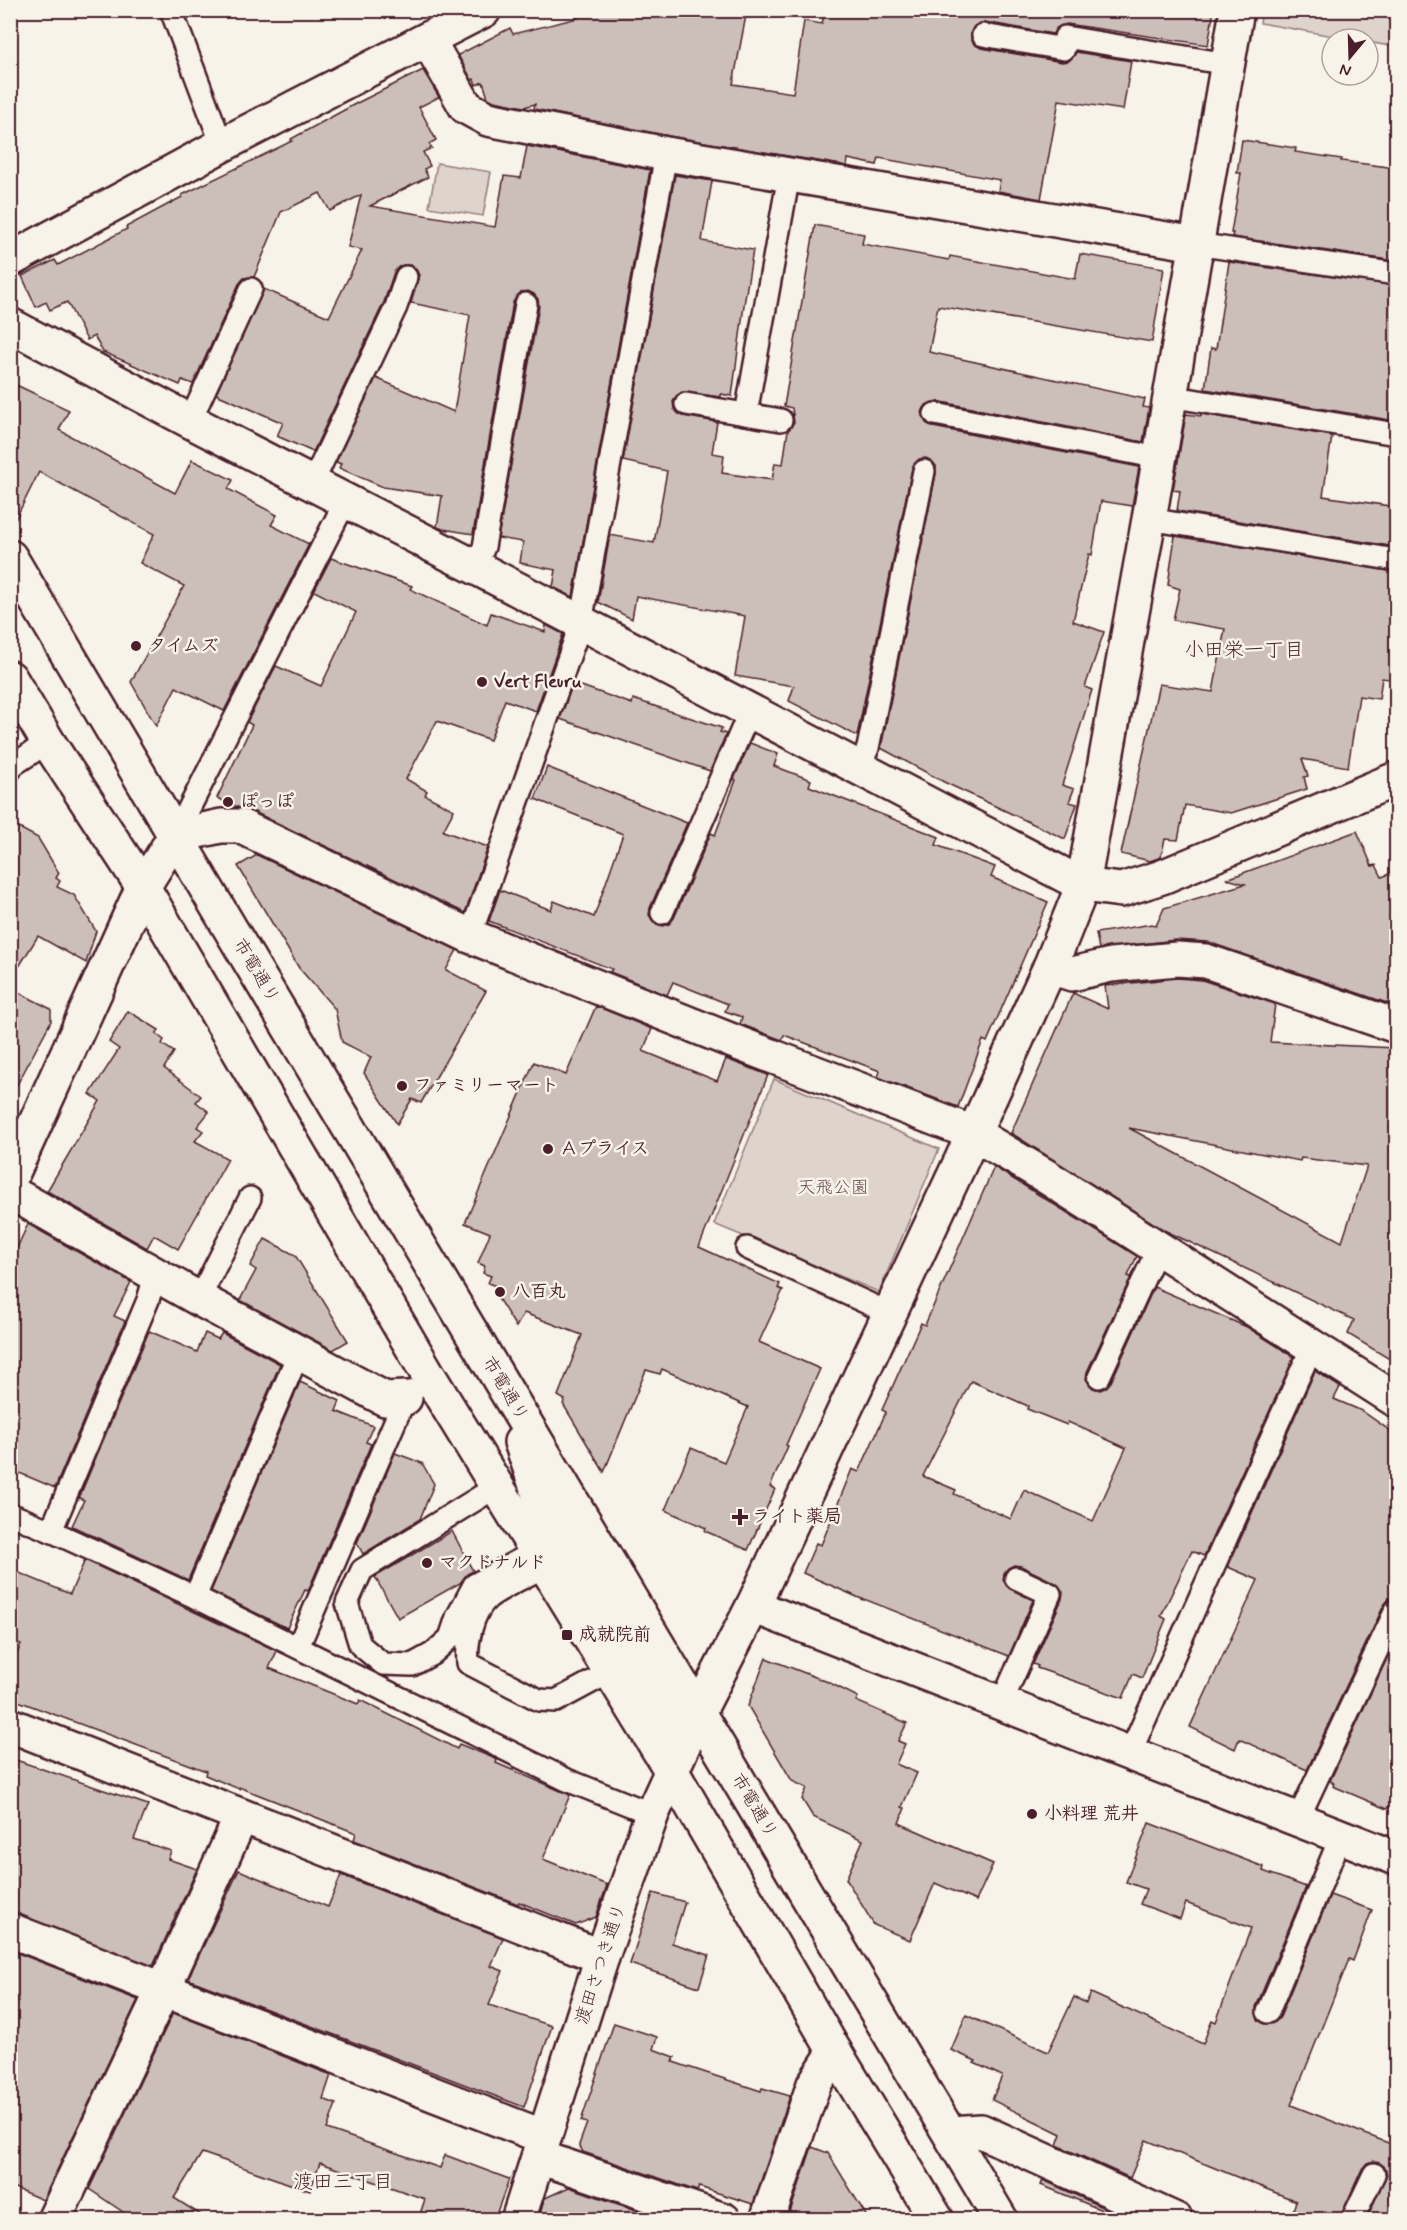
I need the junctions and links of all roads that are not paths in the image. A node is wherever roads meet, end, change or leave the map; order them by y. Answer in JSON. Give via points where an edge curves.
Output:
{"nodes":[{"id":1,"x":171,"y":10,"type":"edge"},
{"id":2,"x":484,"y":10,"type":"edge"},
{"id":3,"x":1237,"y":10,"type":"edge"},
{"id":4,"x":983,"y":35,"type":"dead end"},
{"id":5,"x":428,"y":40,"type":"junction"},
{"id":6,"x":1228,"y":64,"type":"junction"},
{"id":7,"x":222,"y":145,"type":"junction"},
{"id":8,"x":666,"y":154,"type":"junction"},
{"id":9,"x":789,"y":175,"type":"junction"},
{"id":10,"x":1196,"y":244,"type":"junction"},
{"id":11,"x":10,"y":260,"type":"edge"},
{"id":12,"x":1396,"y":274,"type":"edge"},
{"id":13,"x":406,"y":277,"type":"dead end"},
{"id":14,"x":251,"y":289,"type":"dead end"},
{"id":15,"x":526,"y":304,"type":"dead end"},
{"id":16,"x":10,"y":325,"type":"edge"},
{"id":17,"x":1170,"y":396,"type":"junction"},
{"id":18,"x":686,"y":404,"type":"dead end"},
{"id":19,"x":746,"y":414,"type":"junction"},
{"id":20,"x":935,"y":414,"type":"dead end"},
{"id":21,"x":781,"y":420,"type":"dead end"},
{"id":22,"x":190,"y":421,"type":"junction"},
{"id":23,"x":1396,"y":434,"type":"edge"},
{"id":24,"x":1160,"y":458,"type":"junction"},
{"id":25,"x":924,"y":471,"type":"dead end"},
{"id":26,"x":312,"y":484,"type":"junction"},
{"id":27,"x":345,"y":502,"type":"junction"},
{"id":28,"x":1149,"y":519,"type":"junction"},
{"id":29,"x":10,"y":556,"type":"edge"},
{"id":30,"x":1396,"y":560,"type":"edge"},
{"id":31,"x":475,"y":567,"type":"junction"},
{"id":32,"x":581,"y":623,"type":"junction"},
{"id":33,"x":10,"y":678,"type":"edge"},
{"id":34,"x":750,"y":711,"type":"junction"},
{"id":35,"x":48,"y":742,"type":"junction"},
{"id":36,"x":859,"y":768,"type":"junction"},
{"id":37,"x":10,"y":770,"type":"edge"},
{"id":38,"x":1396,"y":779,"type":"edge"},
{"id":39,"x":175,"y":836,"type":"junction"},
{"id":40,"x":1083,"y":885,"type":"junction"},
{"id":41,"x":143,"y":887,"type":"junction"},
{"id":42,"x":662,"y":913,"type":"dead end"},
{"id":43,"x":470,"y":936,"type":"junction"},
{"id":44,"x":1050,"y":967,"type":"junction"},
{"id":45,"x":1396,"y":1026,"type":"edge"},
{"id":46,"x":973,"y":1133,"type":"junction"},
{"id":47,"x":10,"y":1179,"type":"edge"},
{"id":48,"x":10,"y":1192,"type":"edge"},
{"id":49,"x":250,"y":1198,"type":"dead end"},
{"id":50,"x":747,"y":1248,"type":"dead end"},
{"id":51,"x":1158,"y":1248,"type":"junction"},
{"id":52,"x":156,"y":1273,"type":"junction"},
{"id":53,"x":199,"y":1299,"type":"junction"},
{"id":54,"x":889,"y":1313,"type":"junction"},
{"id":55,"x":1312,"y":1347,"type":"junction"},
{"id":56,"x":299,"y":1352,"type":"junction"},
{"id":57,"x":1099,"y":1377,"type":"dead end"},
{"id":58,"x":498,"y":1378,"type":"junction"},
{"id":59,"x":417,"y":1387,"type":"junction"},
{"id":60,"x":1396,"y":1400,"type":"edge"},
{"id":61,"x":496,"y":1486,"type":"junction"},
{"id":62,"x":10,"y":1514,"type":"edge"},
{"id":63,"x":51,"y":1531,"type":"junction"},
{"id":64,"x":540,"y":1558,"type":"junction"},
{"id":65,"x":1016,"y":1578,"type":"dead end"},
{"id":66,"x":195,"y":1597,"type":"junction"},
{"id":67,"x":753,"y":1606,"type":"junction"},
{"id":68,"x":1396,"y":1610,"type":"edge"},
{"id":69,"x":298,"y":1647,"type":"junction"},
{"id":70,"x":610,"y":1672,"type":"junction"},
{"id":71,"x":1001,"y":1704,"type":"junction"},
{"id":72,"x":698,"y":1713,"type":"junction"},
{"id":73,"x":10,"y":1725,"type":"edge"},
{"id":74,"x":1130,"y":1753,"type":"junction"},
{"id":75,"x":671,"y":1770,"type":"junction"},
{"id":76,"x":652,"y":1814,"type":"junction"},
{"id":77,"x":241,"y":1816,"type":"junction"},
{"id":78,"x":1298,"y":1819,"type":"junction"},
{"id":79,"x":1341,"y":1836,"type":"junction"},
{"id":80,"x":1396,"y":1858,"type":"edge"},
{"id":81,"x":10,"y":1930,"type":"edge"},
{"id":82,"x":602,"y":1957,"type":"junction"},
{"id":83,"x":163,"y":1990,"type":"junction"},
{"id":84,"x":1268,"y":2012,"type":"dead end"},
{"id":85,"x":835,"y":2052,"type":"junction"},
{"id":86,"x":865,"y":2101,"type":"junction"},
{"id":87,"x":951,"y":2133,"type":"junction"},
{"id":88,"x":541,"y":2147,"type":"junction"},
{"id":89,"x":1374,"y":2174,"type":"dead end"},
{"id":90,"x":54,"y":2220,"type":"edge"},
{"id":91,"x":518,"y":2220,"type":"edge"},
{"id":92,"x":724,"y":2220,"type":"edge"},
{"id":93,"x":767,"y":2220,"type":"edge"},
{"id":94,"x":937,"y":2220,"type":"edge"},
{"id":95,"x":1001,"y":2220,"type":"edge"},
{"id":96,"x":1176,"y":2220,"type":"edge"},
{"id":97,"x":1352,"y":2220,"type":"edge"}],
"edges":[{"from":1,"to":7,"type":"lane"},
{"from":2,"to":5,"type":"street"},
{"from":3,"to":6,"type":"street","name":"渡田さつき通り"},
{"from":4,"to":6,"type":"lane","via":[[1064,49],[1065,37]]},
{"from":5,"to":7,"type":"street"},
{"from":5,"to":8,"type":"street","via":[[466,107],[477,114]]},
{"from":6,"to":10,"type":"street","name":"渡田さつき通り"},
{"from":7,"to":11,"type":"street"},
{"from":8,"to":9,"type":"street"},
{"from":8,"to":32,"type":"lane"},
{"from":9,"to":10,"type":"street"},
{"from":9,"to":19,"type":"lane"},
{"from":10,"to":12,"type":"lane"},
{"from":10,"to":17,"type":"street","name":"渡田さつき通り"},
{"from":13,"to":26,"type":"lane","via":[[396,307]]},
{"from":14,"to":22,"type":"lane"},
{"from":15,"to":31,"type":"lane","via":[[484,547]]},
{"from":16,"to":22,"type":"street"},
{"from":17,"to":23,"type":"lane"},
{"from":17,"to":24,"type":"street","name":"渡田さつき通り"},
{"from":18,"to":19,"type":"lane"},
{"from":19,"to":21,"type":"lane"},
{"from":20,"to":24,"type":"lane"},
{"from":22,"to":26,"type":"street"},
{"from":24,"to":28,"type":"street","name":"渡田さつき通り"},
{"from":25,"to":36,"type":"lane","via":[[868,748]]},
{"from":26,"to":27,"type":"street"},
{"from":27,"to":31,"type":"street"},
{"from":27,"to":39,"type":"lane"},
{"from":28,"to":30,"type":"lane"},
{"from":28,"to":40,"type":"street","name":"渡田さつき通り"},
{"from":29,"to":39,"type":"street","name":"市電通り"},
{"from":31,"to":32,"type":"street"},
{"from":32,"to":34,"type":"street"},
{"from":32,"to":43,"type":"lane"},
{"from":33,"to":35,"type":"street"},
{"from":34,"to":36,"type":"street"},
{"from":34,"to":42,"type":"lane"},
{"from":35,"to":37,"type":"lane"},
{"from":35,"to":41,"type":"street"},
{"from":36,"to":40,"type":"street"},
{"from":38,"to":40,"type":"street","via":[[1162,877],[1121,890]]},
{"from":39,"to":41,"type":"street"},
{"from":39,"to":43,"type":"street","via":[[240,826]]},
{"from":39,"to":58,"type":"street","name":"市電通り"},
{"from":40,"to":44,"type":"street","name":"渡田さつき通り"},
{"from":41,"to":47,"type":"street"},
{"from":41,"to":59,"type":"street"},
{"from":43,"to":46,"type":"street"},
{"from":44,"to":45,"type":"street","via":[[1072,974],[1111,965],[1178,959],[1206,962]]},
{"from":44,"to":46,"type":"street","name":"渡田さつき通り"},
{"from":46,"to":51,"type":"street"},
{"from":46,"to":54,"type":"street","name":"渡田さつき通り"},
{"from":48,"to":52,"type":"street"},
{"from":49,"to":53,"type":"lane"},
{"from":50,"to":54,"type":"lane"},
{"from":51,"to":55,"type":"street"},
{"from":51,"to":57,"type":"lane"},
{"from":52,"to":53,"type":"street"},
{"from":52,"to":63,"type":"lane"},
{"from":53,"to":56,"type":"street"},
{"from":54,"to":67,"type":"street","name":"渡田さつき通り"},
{"from":55,"to":60,"type":"street"},
{"from":55,"to":74,"type":"lane"},
{"from":56,"to":59,"type":"street","via":[[385,1399]]},
{"from":56,"to":66,"type":"lane"},
{"from":58,"to":72,"type":"street","name":"市電通り"},
{"from":58,"to":75,"type":"street","via":[[542,1503],[670,1720]]},
{"from":59,"to":61,"type":"street"},
{"from":59,"to":69,"type":"lane"},
{"from":61,"to":64,"type":"street"},
{"from":61,"to":64,"type":"lane","via":[[362,1570],[347,1603],[360,1645],[383,1664],[412,1665],[450,1638],[474,1585]]},
{"from":62,"to":63,"type":"lane"},
{"from":63,"to":66,"type":"lane"},
{"from":64,"to":70,"type":"street"},
{"from":64,"to":70,"type":"lane","via":[[488,1599],[476,1615],[467,1648],[468,1663],[539,1700],[556,1701]]},
{"from":65,"to":71,"type":"lane","via":[[1050,1594]]},
{"from":66,"to":69,"type":"lane"},
{"from":67,"to":71,"type":"street"},
{"from":67,"to":72,"type":"street","name":"渡田さつき通り"},
{"from":68,"to":78,"type":"lane"},
{"from":69,"to":76,"type":"lane","via":[[567,1780]]},
{"from":70,"to":75,"type":"street"},
{"from":71,"to":74,"type":"street"},
{"from":72,"to":75,"type":"street","name":"渡田さつき通り"},
{"from":72,"to":86,"type":"street","via":[[695,1783],[829,2006]]},
{"from":72,"to":87,"type":"street","name":"市電通り"},
{"from":73,"to":77,"type":"street"},
{"from":74,"to":78,"type":"street"},
{"from":75,"to":76,"type":"street","name":"渡田さつき通り"},
{"from":75,"to":85,"type":"street"},
{"from":76,"to":82,"type":"street","name":"渡田さつき通り"},
{"from":77,"to":82,"type":"street"},
{"from":77,"to":83,"type":"street"},
{"from":78,"to":79,"type":"street"},
{"from":79,"to":80,"type":"street"},
{"from":79,"to":84,"type":"lane"},
{"from":81,"to":83,"type":"street"},
{"from":82,"to":88,"type":"street","name":"渡田さつき通り"},
{"from":83,"to":88,"type":"street"},
{"from":83,"to":90,"type":"street"},
{"from":85,"to":86,"type":"street"},
{"from":85,"to":93,"type":"street","via":[[814,2084]]},
{"from":86,"to":94,"type":"street"},
{"from":87,"to":95,"type":"street","name":"市電通り"},
{"from":87,"to":96,"type":"street","via":[[981,2131]]},
{"from":88,"to":91,"type":"street","name":"渡田さつき通り"},
{"from":88,"to":92,"type":"street"},
{"from":89,"to":97,"type":"lane"}]}
